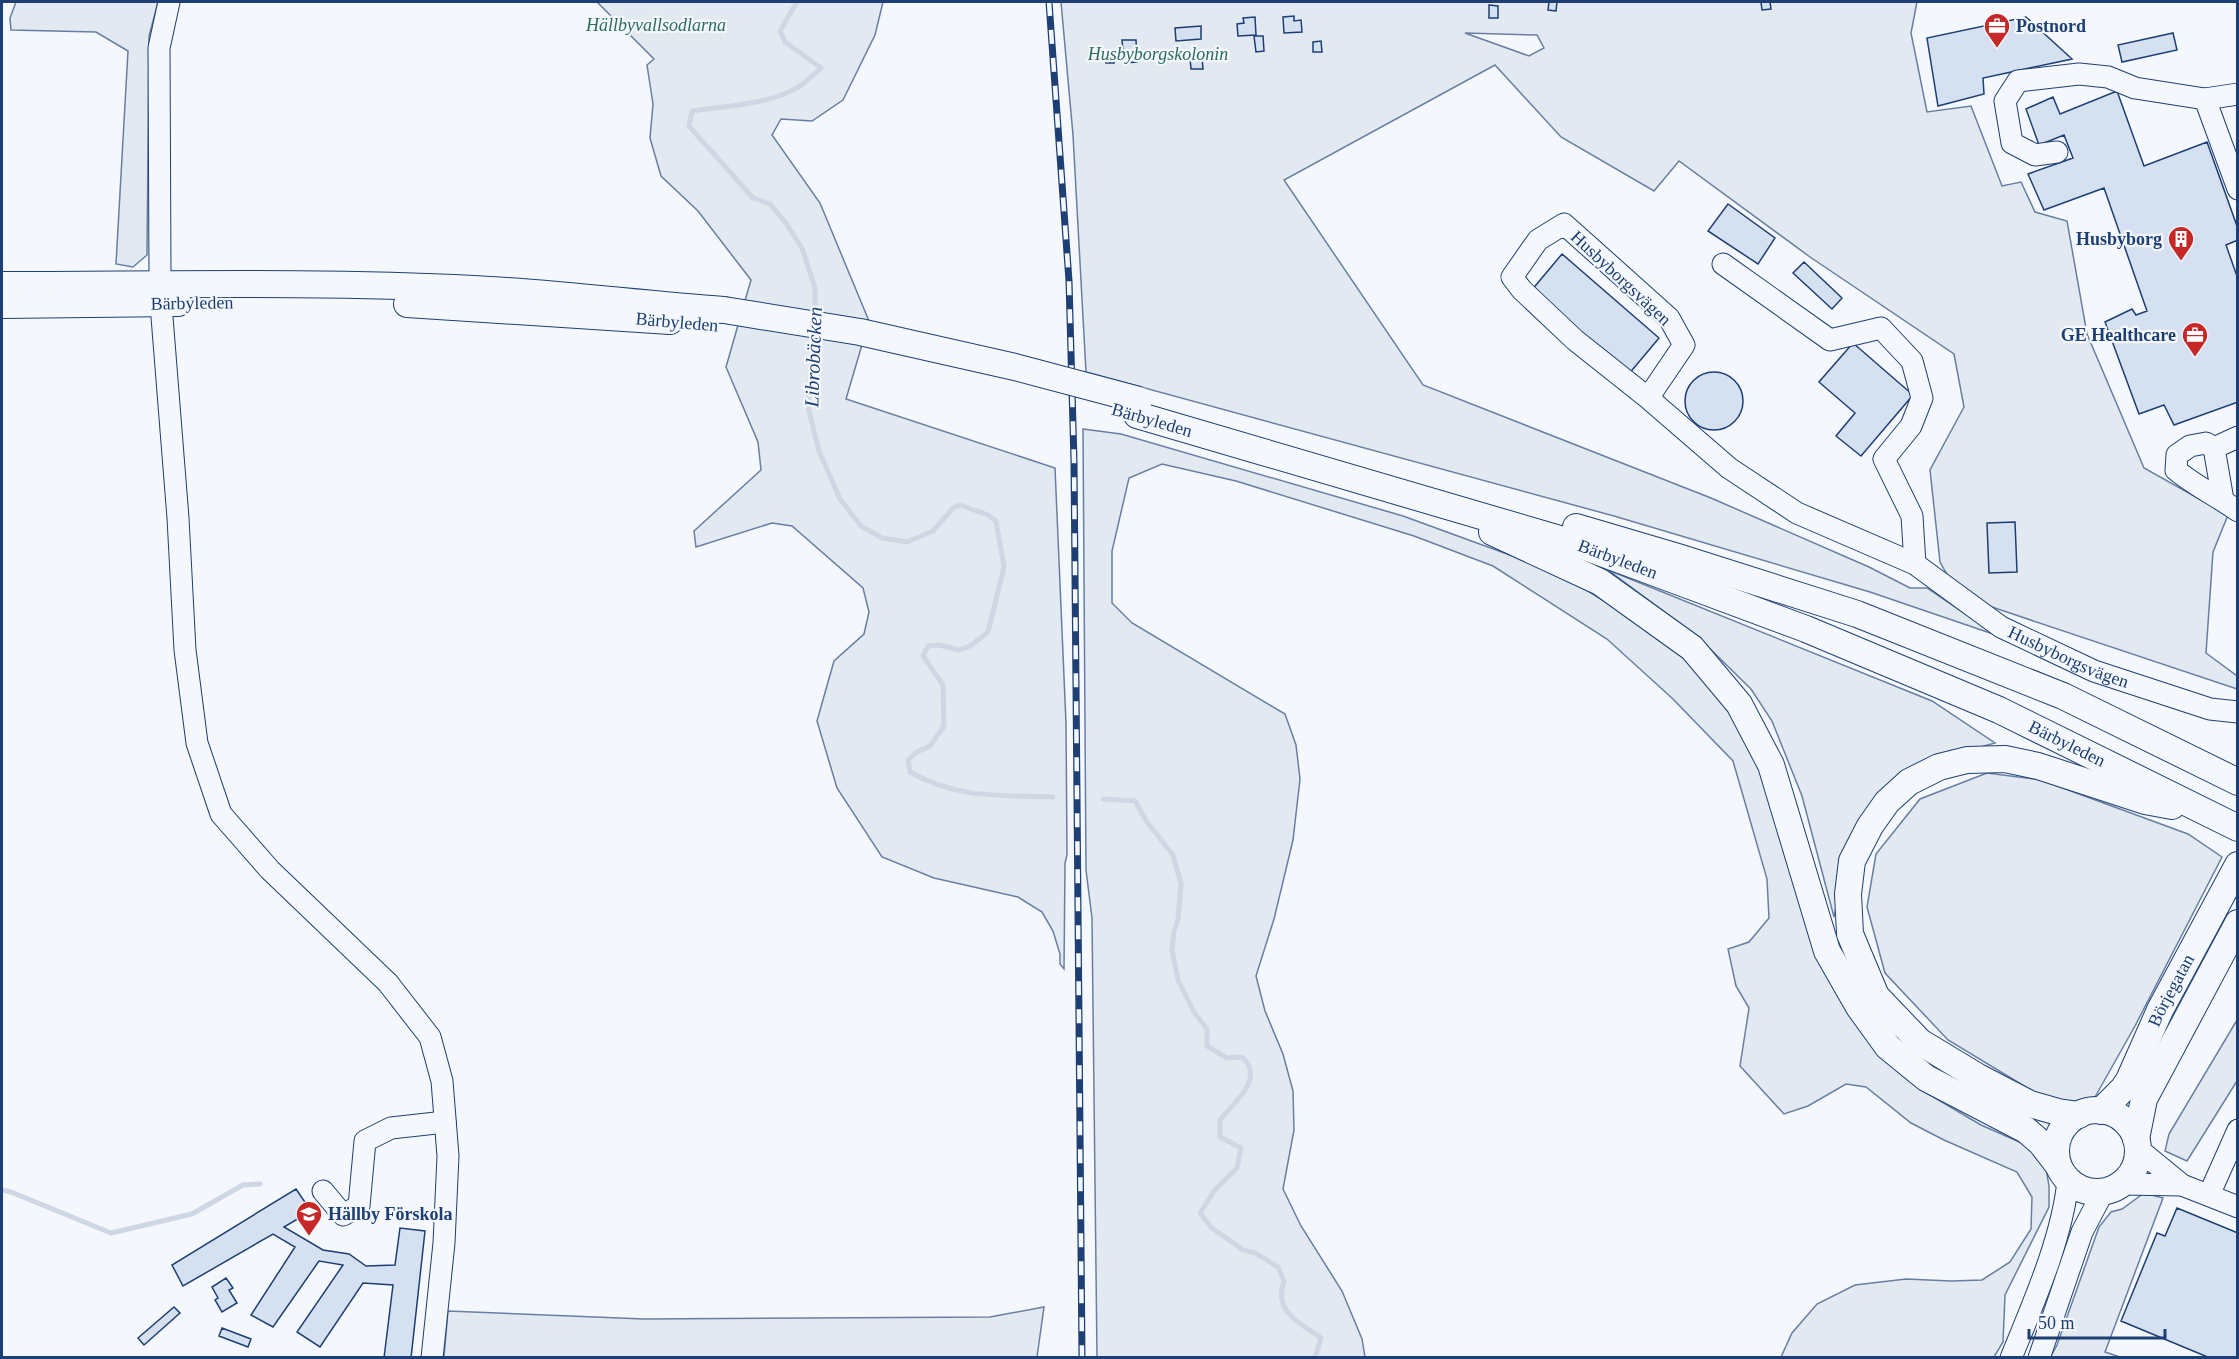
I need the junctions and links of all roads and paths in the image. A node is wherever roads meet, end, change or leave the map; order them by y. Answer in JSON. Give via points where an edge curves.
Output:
{"nodes":[{"id":1,"x":169,"y":2,"type":"edge"},
{"id":2,"x":2238,"y":93,"type":"edge"},
{"id":3,"x":2205,"y":99,"type":"junction"},
{"id":4,"x":2057,"y":152,"type":"dead end"},
{"id":5,"x":2238,"y":189,"type":"edge"},
{"id":6,"x":1723,"y":264,"type":"dead end"},
{"id":7,"x":160,"y":273,"type":"dead end"},
{"id":8,"x":2,"y":285,"type":"edge"},
{"id":9,"x":2,"y":305,"type":"edge"},
{"id":10,"x":162,"y":317,"type":"dead end"},
{"id":11,"x":722,"y":318,"type":"junction"},
{"id":12,"x":1648,"y":398,"type":"junction"},
{"id":13,"x":1138,"y":407,"type":"junction"},
{"id":14,"x":2238,"y":437,"type":"edge"},
{"id":15,"x":2214,"y":448,"type":"junction"},
{"id":16,"x":2230,"y":505,"type":"edge"},
{"id":17,"x":1445,"y":506,"type":"junction"},
{"id":18,"x":1915,"y":564,"type":"junction"},
{"id":19,"x":2238,"y":712,"type":"edge"},
{"id":20,"x":2232,"y":779,"type":"edge"},
{"id":21,"x":2209,"y":814,"type":"junction"},
{"id":22,"x":2238,"y":828,"type":"edge"},
{"id":23,"x":2238,"y":865,"type":"edge"},
{"id":24,"x":2238,"y":923,"type":"edge"},
{"id":25,"x":2090,"y":1113,"type":"junction"},
{"id":26,"x":445,"y":1122,"type":"junction"},
{"id":27,"x":2237,"y":1133,"type":"edge"},
{"id":28,"x":2137,"y":1144,"type":"junction"},
{"id":29,"x":2063,"y":1173,"type":"junction"},
{"id":30,"x":2182,"y":1185,"type":"junction"},
{"id":31,"x":2112,"y":1188,"type":"junction"},
{"id":32,"x":322,"y":1191,"type":"dead end"},
{"id":33,"x":2209,"y":1195,"type":"junction"},
{"id":34,"x":2238,"y":1207,"type":"edge"},
{"id":35,"x":432,"y":1358,"type":"edge"},
{"id":36,"x":2011,"y":1358,"type":"edge"},
{"id":37,"x":2038,"y":1358,"type":"edge"}],
"edges":[{"from":1,"to":7,"type":"street","via":[[159,48]]},
{"from":2,"to":3,"type":"street"},
{"from":3,"to":4,"type":"street","via":[[2079,74],[2018,81],[2005,101],[2012,142],[2035,155]]},
{"from":3,"to":5,"type":"street"},
{"from":6,"to":18,"type":"street","via":[[1830,339],[1881,328],[1912,361],[1922,398],[1911,426],[1884,459],[1912,516]]},
{"from":8,"to":11,"type":"main road","name":"Bärbyleden","via":[[473,289],[617,299]]},
{"from":9,"to":11,"type":"main road","name":"Bärbyleden","via":[[330,301]]},
{"from":10,"to":26,"type":"street","via":[[185,650],[197,743],[221,814],[270,870],[388,983],[430,1037],[442,1081]]},
{"from":11,"to":13,"type":"main road","name":"Bärbyleden"},
{"from":12,"to":12,"type":"street","name":"Husbyborgsvägen","via":[[1575,340],[1512,277],[1538,240],[1563,224],[1669,318],[1684,345]]},
{"from":12,"to":18,"type":"street","name":"Husbyborgsvägen","via":[[1729,468],[1797,513]]},
{"from":13,"to":17,"type":"main road","name":"Bärbyleden"},
{"from":13,"to":20,"type":"main road","name":"Bärbyleden","via":[[1681,558],[1857,614],[2063,696]]},
{"from":14,"to":15,"type":"street"},
{"from":15,"to":16,"type":"street"},
{"from":15,"to":16,"type":"street","via":[[2206,443],[2190,446],[2177,455],[2176,470]]},
{"from":17,"to":21,"type":"main road","name":"Bärbyleden","via":[[1580,545],[1806,629],[1999,710]]},
{"from":17,"to":29,"type":"main road","via":[[1600,582],[1692,648],[1739,704],[1771,765],[1827,951],[1858,1008],[1888,1047],[1926,1078],[2026,1130]]},
{"from":18,"to":19,"type":"street","name":"Husbyborgsvägen","via":[[2001,627],[2094,671],[2210,709]]},
{"from":21,"to":22,"type":"main road","name":"Bärbyleden"},
{"from":21,"to":25,"type":"main road","via":[[2145,801],[2038,766],[2005,759],[1966,760],[1939,767],[1902,788],[1870,826],[1852,861],[1848,894],[1850,934],[1876,996],[1920,1042],[1978,1077],[2030,1104],[2058,1112]]},
{"from":23,"to":25,"type":"main road","name":"Börjegatan","via":[[2160,1010],[2129,1080]]},
{"from":24,"to":28,"type":"main road","name":"Börjegatan","via":[[2144,1099]]},
{"from":25,"to":28,"type":"main road","via":[[2112,1114],[2123,1120]]},
{"from":25,"to":29,"type":"main road","via":[[2069,1122],[2057,1142],[2056,1153]]},
{"from":26,"to":32,"type":"street","via":[[392,1128],[365,1142],[359,1206],[344,1215]]},
{"from":26,"to":35,"type":"street","via":[[448,1156],[444,1243]]},
{"from":27,"to":33,"type":"street"},
{"from":28,"to":30,"type":"street"},
{"from":28,"to":31,"type":"main road","via":[[2134,1169]]},
{"from":29,"to":31,"type":"main road","via":[[2080,1189],[2091,1192]]},
{"from":29,"to":36,"type":"street","via":[[2066,1201]]},
{"from":30,"to":31,"type":"street"},
{"from":30,"to":33,"type":"street"},
{"from":31,"to":37,"type":"street","via":[[2082,1232]]},
{"from":33,"to":34,"type":"street"}]}
